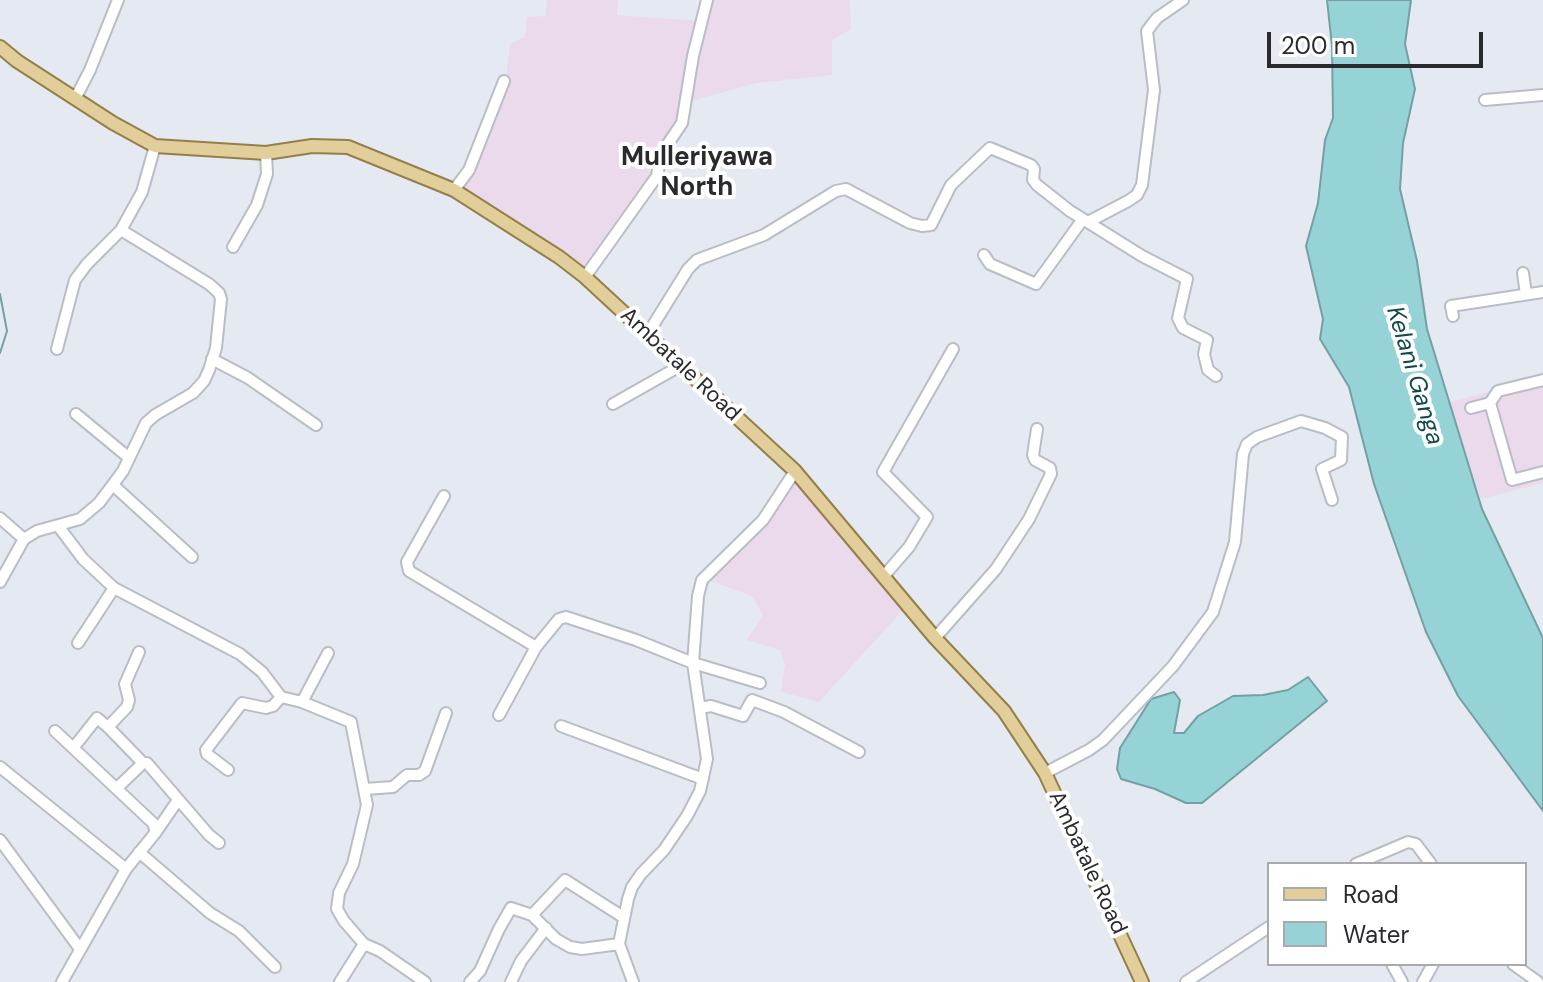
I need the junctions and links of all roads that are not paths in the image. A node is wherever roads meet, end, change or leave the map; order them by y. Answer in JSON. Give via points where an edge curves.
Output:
{"nodes":[{"id":1,"x":118,"y":0,"type":"edge"},
{"id":2,"x":707,"y":0,"type":"edge"},
{"id":3,"x":1183,"y":0,"type":"edge"},
{"id":4,"x":0,"y":47,"type":"edge"},
{"id":5,"x":504,"y":81,"type":"dead end"},
{"id":6,"x":1543,"y":95,"type":"edge"},
{"id":7,"x":75,"y":99,"type":"junction"},
{"id":8,"x":1485,"y":100,"type":"dead end"},
{"id":9,"x":155,"y":146,"type":"junction"},
{"id":10,"x":266,"y":153,"type":"junction"},
{"id":11,"x":454,"y":190,"type":"junction"},
{"id":12,"x":1085,"y":220,"type":"junction"},
{"id":13,"x":121,"y":230,"type":"junction"},
{"id":14,"x":233,"y":247,"type":"dead end"},
{"id":15,"x":984,"y":255,"type":"dead end"},
{"id":16,"x":1523,"y":273,"type":"dead end"},
{"id":17,"x":585,"y":277,"type":"junction"},
{"id":18,"x":1543,"y":292,"type":"edge"},
{"id":19,"x":1526,"y":294,"type":"junction"},
{"id":20,"x":1453,"y":316,"type":"dead end"},
{"id":21,"x":647,"y":335,"type":"junction"},
{"id":22,"x":57,"y":349,"type":"dead end"},
{"id":23,"x":953,"y":349,"type":"dead end"},
{"id":24,"x":212,"y":359,"type":"junction"},
{"id":25,"x":680,"y":366,"type":"junction"},
{"id":26,"x":1216,"y":376,"type":"dead end"},
{"id":27,"x":1543,"y":380,"type":"edge"},
{"id":28,"x":1490,"y":403,"type":"junction"},
{"id":29,"x":613,"y":404,"type":"dead end"},
{"id":30,"x":1471,"y":408,"type":"dead end"},
{"id":31,"x":76,"y":414,"type":"dead end"},
{"id":32,"x":316,"y":425,"type":"dead end"},
{"id":33,"x":1037,"y":429,"type":"dead end"},
{"id":34,"x":128,"y":457,"type":"junction"},
{"id":35,"x":795,"y":471,"type":"junction"},
{"id":36,"x":1543,"y":472,"type":"edge"},
{"id":37,"x":113,"y":485,"type":"junction"},
{"id":38,"x":444,"y":496,"type":"dead end"},
{"id":39,"x":1332,"y":500,"type":"dead end"},
{"id":40,"x":0,"y":518,"type":"edge"},
{"id":41,"x":59,"y":527,"type":"junction"},
{"id":42,"x":24,"y":539,"type":"junction"},
{"id":43,"x":192,"y":557,"type":"dead end"},
{"id":44,"x":883,"y":577,"type":"junction"},
{"id":45,"x":0,"y":582,"type":"edge"},
{"id":46,"x":114,"y":588,"type":"junction"},
{"id":47,"x":935,"y":638,"type":"junction"},
{"id":48,"x":78,"y":643,"type":"dead end"},
{"id":49,"x":536,"y":647,"type":"junction"},
{"id":50,"x":139,"y":652,"type":"dead end"},
{"id":51,"x":328,"y":653,"type":"dead end"},
{"id":52,"x":693,"y":663,"type":"junction"},
{"id":53,"x":760,"y":683,"type":"dead end"},
{"id":54,"x":281,"y":697,"type":"junction"},
{"id":55,"x":302,"y":702,"type":"junction"},
{"id":56,"x":700,"y":708,"type":"junction"},
{"id":57,"x":446,"y":713,"type":"dead end"},
{"id":58,"x":499,"y":715,"type":"dead end"},
{"id":59,"x":561,"y":726,"type":"dead end"},
{"id":60,"x":108,"y":727,"type":"junction"},
{"id":61,"x":55,"y":731,"type":"dead end"},
{"id":62,"x":74,"y":747,"type":"junction"},
{"id":63,"x":859,"y":752,"type":"dead end"},
{"id":64,"x":143,"y":763,"type":"junction"},
{"id":65,"x":0,"y":767,"type":"edge"},
{"id":66,"x":228,"y":770,"type":"dead end"},
{"id":67,"x":1045,"y":773,"type":"junction"},
{"id":68,"x":703,"y":779,"type":"junction"},
{"id":69,"x":117,"y":788,"type":"junction"},
{"id":70,"x":365,"y":789,"type":"junction"},
{"id":71,"x":178,"y":800,"type":"junction"},
{"id":72,"x":156,"y":832,"type":"junction"},
{"id":73,"x":0,"y":840,"type":"edge"},
{"id":74,"x":219,"y":843,"type":"dead end"},
{"id":75,"x":139,"y":852,"type":"junction"},
{"id":76,"x":1361,"y":862,"type":"edge"},
{"id":77,"x":1430,"y":862,"type":"edge"},
{"id":78,"x":126,"y":869,"type":"junction"},
{"id":79,"x":532,"y":915,"type":"junction"},
{"id":80,"x":623,"y":917,"type":"junction"},
{"id":81,"x":546,"y":928,"type":"junction"},
{"id":82,"x":1267,"y":928,"type":"edge"},
{"id":83,"x":364,"y":944,"type":"junction"},
{"id":84,"x":619,"y":944,"type":"junction"},
{"id":85,"x":80,"y":949,"type":"junction"},
{"id":86,"x":1516,"y":966,"type":"edge"},
{"id":87,"x":275,"y":967,"type":"dead end"},
{"id":88,"x":62,"y":982,"type":"edge"},
{"id":89,"x":340,"y":982,"type":"edge"},
{"id":90,"x":425,"y":982,"type":"edge"},
{"id":91,"x":470,"y":982,"type":"edge"},
{"id":92,"x":511,"y":982,"type":"edge"},
{"id":93,"x":633,"y":982,"type":"edge"},
{"id":94,"x":1142,"y":982,"type":"edge"},
{"id":95,"x":1186,"y":982,"type":"edge"},
{"id":96,"x":1538,"y":982,"type":"edge"}],
"edges":[{"from":1,"to":7,"type":"street"},
{"from":2,"to":17,"type":"street","via":[[682,123],[661,154],[657,176]]},
{"from":3,"to":12,"type":"street","via":[[1147,31],[1154,90],[1142,185],[1128,201]]},
{"from":4,"to":7,"type":"main road","name":"Ambatale Road"},
{"from":5,"to":11,"type":"street","via":[[469,170]]},
{"from":6,"to":8,"type":"street"},
{"from":7,"to":9,"type":"main road","name":"Ambatale Road"},
{"from":9,"to":10,"type":"main road","name":"Ambatale Road"},
{"from":9,"to":13,"type":"street","via":[[142,192]]},
{"from":10,"to":11,"type":"main road","name":"Ambatale Road","via":[[348,147]]},
{"from":10,"to":14,"type":"street","via":[[267,174],[257,205]]},
{"from":11,"to":17,"type":"main road","name":"Ambatale Road"},
{"from":12,"to":15,"type":"street","via":[[1036,284],[990,264]]},
{"from":12,"to":21,"type":"street","via":[[1037,185],[1031,165],[990,148],[951,185],[931,225],[910,223],[846,189],[764,235],[697,260]]},
{"from":12,"to":26,"type":"street","via":[[1187,279],[1178,318],[1183,328],[1207,340],[1208,370]]},
{"from":13,"to":22,"type":"street","via":[[75,280]]},
{"from":13,"to":24,"type":"street","via":[[219,293]]},
{"from":16,"to":19,"type":"street"},
{"from":17,"to":21,"type":"main road","name":"Ambatale Road"},
{"from":18,"to":19,"type":"street"},
{"from":19,"to":20,"type":"street","via":[[1451,306]]},
{"from":21,"to":25,"type":"main road","name":"Ambatale Road"},
{"from":23,"to":44,"type":"street","via":[[883,472],[927,517]]},
{"from":24,"to":32,"type":"street"},
{"from":24,"to":34,"type":"street","via":[[193,393],[146,423]]},
{"from":25,"to":29,"type":"street"},
{"from":25,"to":35,"type":"main road","name":"Ambatale Road"},
{"from":27,"to":28,"type":"street","via":[[1498,391]]},
{"from":28,"to":30,"type":"street"},
{"from":28,"to":36,"type":"street","via":[[1512,480]]},
{"from":31,"to":34,"type":"street"},
{"from":33,"to":47,"type":"street","via":[[1033,455],[1051,474],[1003,561]]},
{"from":34,"to":37,"type":"street"},
{"from":35,"to":44,"type":"main road","name":"Ambatale Road"},
{"from":35,"to":52,"type":"street","via":[[763,520],[702,580]]},
{"from":37,"to":41,"type":"street","via":[[80,519]]},
{"from":37,"to":43,"type":"street"},
{"from":38,"to":49,"type":"street","via":[[407,562],[409,571]]},
{"from":39,"to":67,"type":"street","via":[[1322,469],[1341,460],[1342,437],[1301,421],[1247,444],[1235,542],[1213,612],[1173,666],[1103,740]]},
{"from":40,"to":42,"type":"street"},
{"from":41,"to":42,"type":"street"},
{"from":41,"to":46,"type":"street"},
{"from":42,"to":45,"type":"street"},
{"from":44,"to":47,"type":"main road","name":"Ambatale Road"},
{"from":46,"to":48,"type":"street"},
{"from":46,"to":54,"type":"street","via":[[240,654]]},
{"from":47,"to":67,"type":"main road","name":"Ambatale Road","via":[[1004,711]]},
{"from":49,"to":52,"type":"street","via":[[559,619],[574,618]]},
{"from":49,"to":58,"type":"street"},
{"from":50,"to":60,"type":"street","via":[[125,684],[127,707]]},
{"from":51,"to":55,"type":"street"},
{"from":52,"to":53,"type":"street"},
{"from":52,"to":56,"type":"street"},
{"from":54,"to":55,"type":"street"},
{"from":54,"to":66,"type":"street","via":[[266,708],[242,703],[206,750]]},
{"from":55,"to":70,"type":"street","via":[[351,722]]},
{"from":56,"to":63,"type":"street","via":[[743,716],[752,700]]},
{"from":56,"to":68,"type":"street","via":[[706,747]]},
{"from":57,"to":70,"type":"street","via":[[425,771],[407,775],[393,787]]},
{"from":59,"to":68,"type":"street"},
{"from":60,"to":62,"type":"street","via":[[97,718]]},
{"from":60,"to":64,"type":"street"},
{"from":61,"to":62,"type":"street"},
{"from":62,"to":69,"type":"street"},
{"from":64,"to":69,"type":"street"},
{"from":64,"to":71,"type":"street"},
{"from":65,"to":78,"type":"street"},
{"from":67,"to":94,"type":"main road","name":"Ambatale Road"},
{"from":68,"to":80,"type":"street","via":[[687,816],[632,887]]},
{"from":69,"to":72,"type":"street"},
{"from":70,"to":83,"type":"street","via":[[360,838],[337,909]]},
{"from":71,"to":72,"type":"street"},
{"from":71,"to":74,"type":"street"},
{"from":72,"to":75,"type":"street"},
{"from":73,"to":85,"type":"street"},
{"from":75,"to":78,"type":"street"},
{"from":75,"to":87,"type":"street","via":[[239,931]]},
{"from":76,"to":77,"type":"street","via":[[1408,842]]},
{"from":78,"to":85,"type":"street"},
{"from":79,"to":80,"type":"street","via":[[565,880]]},
{"from":79,"to":81,"type":"street"},
{"from":79,"to":91,"type":"street","via":[[515,908],[508,912]]},
{"from":80,"to":84,"type":"street"},
{"from":81,"to":84,"type":"street","via":[[570,947]]},
{"from":81,"to":92,"type":"street"},
{"from":82,"to":95,"type":"street"},
{"from":83,"to":89,"type":"street"},
{"from":83,"to":90,"type":"street"},
{"from":84,"to":93,"type":"street"},
{"from":85,"to":88,"type":"street"},
{"from":86,"to":96,"type":"street"}]}
